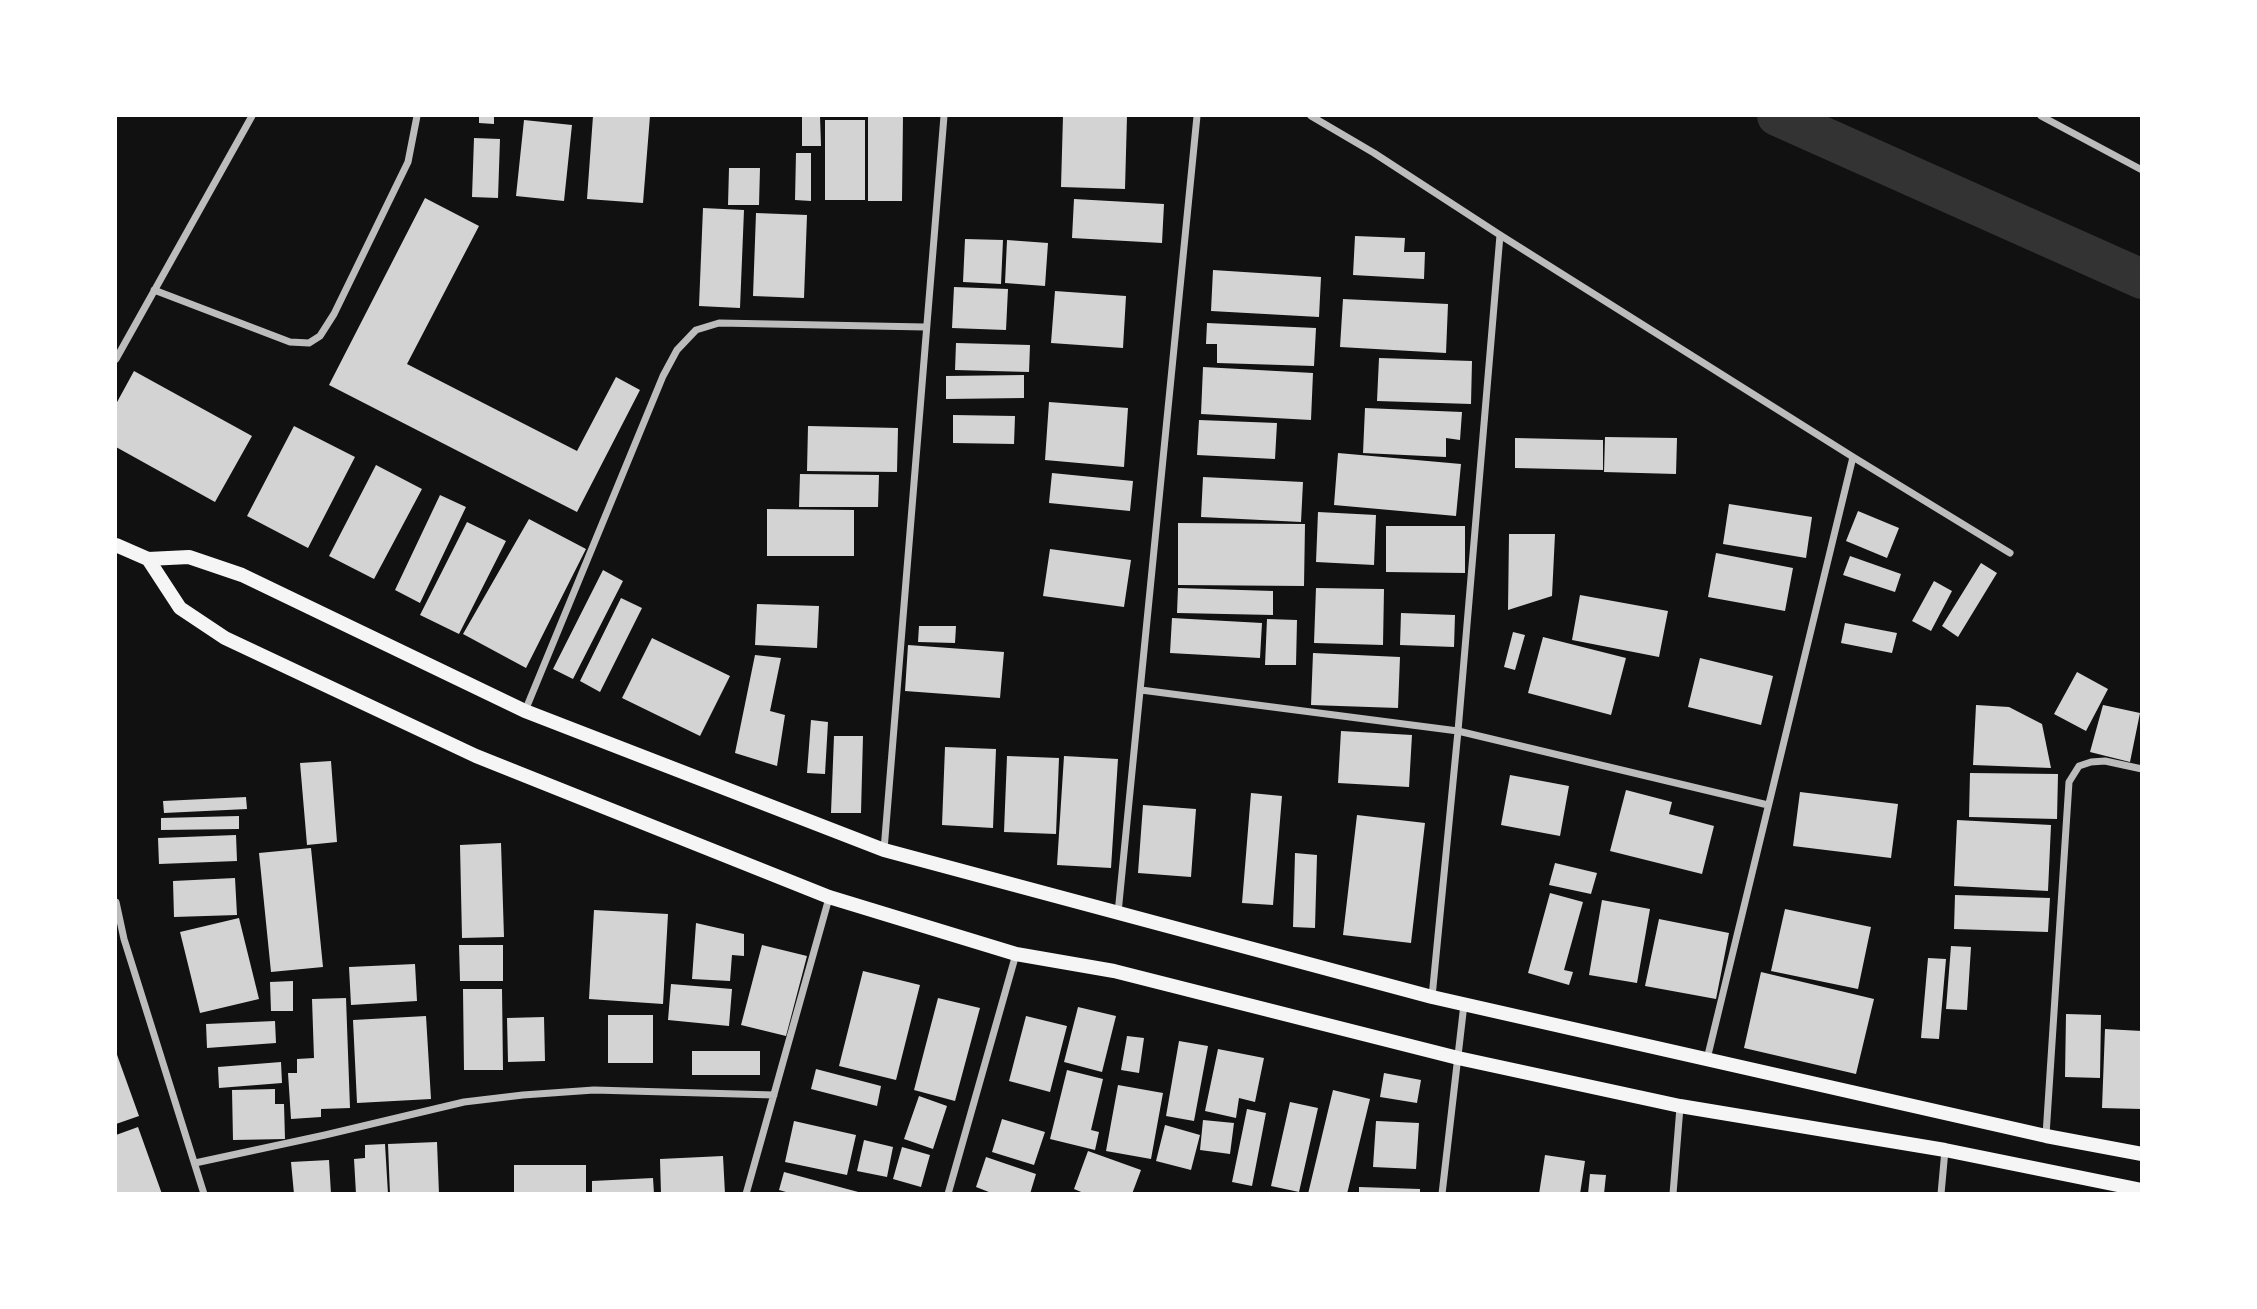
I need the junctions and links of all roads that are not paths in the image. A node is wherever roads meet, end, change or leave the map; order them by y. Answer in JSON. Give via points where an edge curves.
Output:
{"nodes":[{"id":1,"x":252,"y":116,"type":"edge"},
{"id":2,"x":417,"y":116,"type":"edge"},
{"id":3,"x":944,"y":116,"type":"edge"},
{"id":4,"x":1197,"y":116,"type":"edge"},
{"id":5,"x":1311,"y":116,"type":"edge"},
{"id":6,"x":2040,"y":116,"type":"edge"},
{"id":7,"x":2141,"y":170,"type":"edge"},
{"id":8,"x":1500,"y":235,"type":"junction"},
{"id":9,"x":154,"y":290,"type":"junction"},
{"id":10,"x":925,"y":327,"type":"junction"},
{"id":11,"x":116,"y":359,"type":"edge"},
{"id":12,"x":1853,"y":457,"type":"junction"},
{"id":13,"x":116,"y":545,"type":"edge"},
{"id":14,"x":2010,"y":553,"type":"dead end"},
{"id":15,"x":148,"y":559,"type":"junction"},
{"id":16,"x":1140,"y":690,"type":"junction"},
{"id":17,"x":525,"y":711,"type":"junction"},
{"id":18,"x":1458,"y":730,"type":"junction"},
{"id":19,"x":2141,"y":769,"type":"edge"},
{"id":20,"x":1768,"y":805,"type":"junction"},
{"id":21,"x":884,"y":850,"type":"junction"},
{"id":22,"x":829,"y":897,"type":"junction"},
{"id":23,"x":116,"y":902,"type":"edge"},
{"id":24,"x":1118,"y":914,"type":"junction"},
{"id":25,"x":1016,"y":954,"type":"junction"},
{"id":26,"x":1432,"y":997,"type":"junction"},
{"id":27,"x":1464,"y":1004,"type":"junction"},
{"id":28,"x":1458,"y":1058,"type":"junction"},
{"id":29,"x":1707,"y":1060,"type":"junction"},
{"id":30,"x":774,"y":1095,"type":"junction"},
{"id":31,"x":1680,"y":1106,"type":"junction"},
{"id":32,"x":2046,"y":1136,"type":"junction"},
{"id":33,"x":1945,"y":1150,"type":"junction"},
{"id":34,"x":2141,"y":1154,"type":"edge"},
{"id":35,"x":195,"y":1163,"type":"junction"},
{"id":36,"x":2141,"y":1190,"type":"edge"},
{"id":37,"x":204,"y":1194,"type":"edge"},
{"id":38,"x":746,"y":1194,"type":"edge"},
{"id":39,"x":948,"y":1194,"type":"edge"},
{"id":40,"x":1442,"y":1194,"type":"edge"},
{"id":41,"x":1673,"y":1194,"type":"edge"},
{"id":42,"x":1941,"y":1194,"type":"edge"}],
"edges":[{"from":1,"to":9,"type":"street"},
{"from":2,"to":9,"type":"street","via":[[408,162],[320,336],[309,342],[290,342]]},
{"from":3,"to":10,"type":"street"},
{"from":4,"to":16,"type":"street"},
{"from":5,"to":8,"type":"street"},
{"from":6,"to":7,"type":"street"},
{"from":8,"to":12,"type":"street"},
{"from":8,"to":18,"type":"street"},
{"from":9,"to":11,"type":"street"},
{"from":10,"to":17,"type":"street","via":[[719,323],[696,330],[677,350],[663,376]]},
{"from":10,"to":21,"type":"street"},
{"from":12,"to":14,"type":"street"},
{"from":12,"to":20,"type":"street"},
{"from":13,"to":15,"type":"main road"},
{"from":15,"to":17,"type":"main road","via":[[189,557],[242,575]]},
{"from":15,"to":22,"type":"main road","via":[[180,608],[225,638],[475,756]]},
{"from":16,"to":18,"type":"street"},
{"from":16,"to":24,"type":"street"},
{"from":17,"to":21,"type":"main road"},
{"from":18,"to":20,"type":"street"},
{"from":18,"to":26,"type":"street"},
{"from":19,"to":32,"type":"street","via":[[2091,762],[2079,766],[2069,782]]},
{"from":20,"to":29,"type":"street"},
{"from":21,"to":24,"type":"main road"},
{"from":22,"to":25,"type":"main road"},
{"from":22,"to":30,"type":"street"},
{"from":23,"to":35,"type":"street"},
{"from":24,"to":26,"type":"main road"},
{"from":25,"to":28,"type":"main road","via":[[1114,971]]},
{"from":25,"to":39,"type":"street"},
{"from":26,"to":27,"type":"main road"},
{"from":27,"to":28,"type":"street"},
{"from":27,"to":29,"type":"main road"},
{"from":28,"to":31,"type":"main road"},
{"from":28,"to":40,"type":"street"},
{"from":29,"to":32,"type":"main road"},
{"from":30,"to":35,"type":"street","via":[[594,1090],[523,1095],[464,1102]]},
{"from":30,"to":38,"type":"street"},
{"from":31,"to":33,"type":"main road"},
{"from":31,"to":41,"type":"street"},
{"from":32,"to":34,"type":"main road"},
{"from":33,"to":36,"type":"main road"},
{"from":33,"to":42,"type":"street"},
{"from":35,"to":37,"type":"street"}]}
